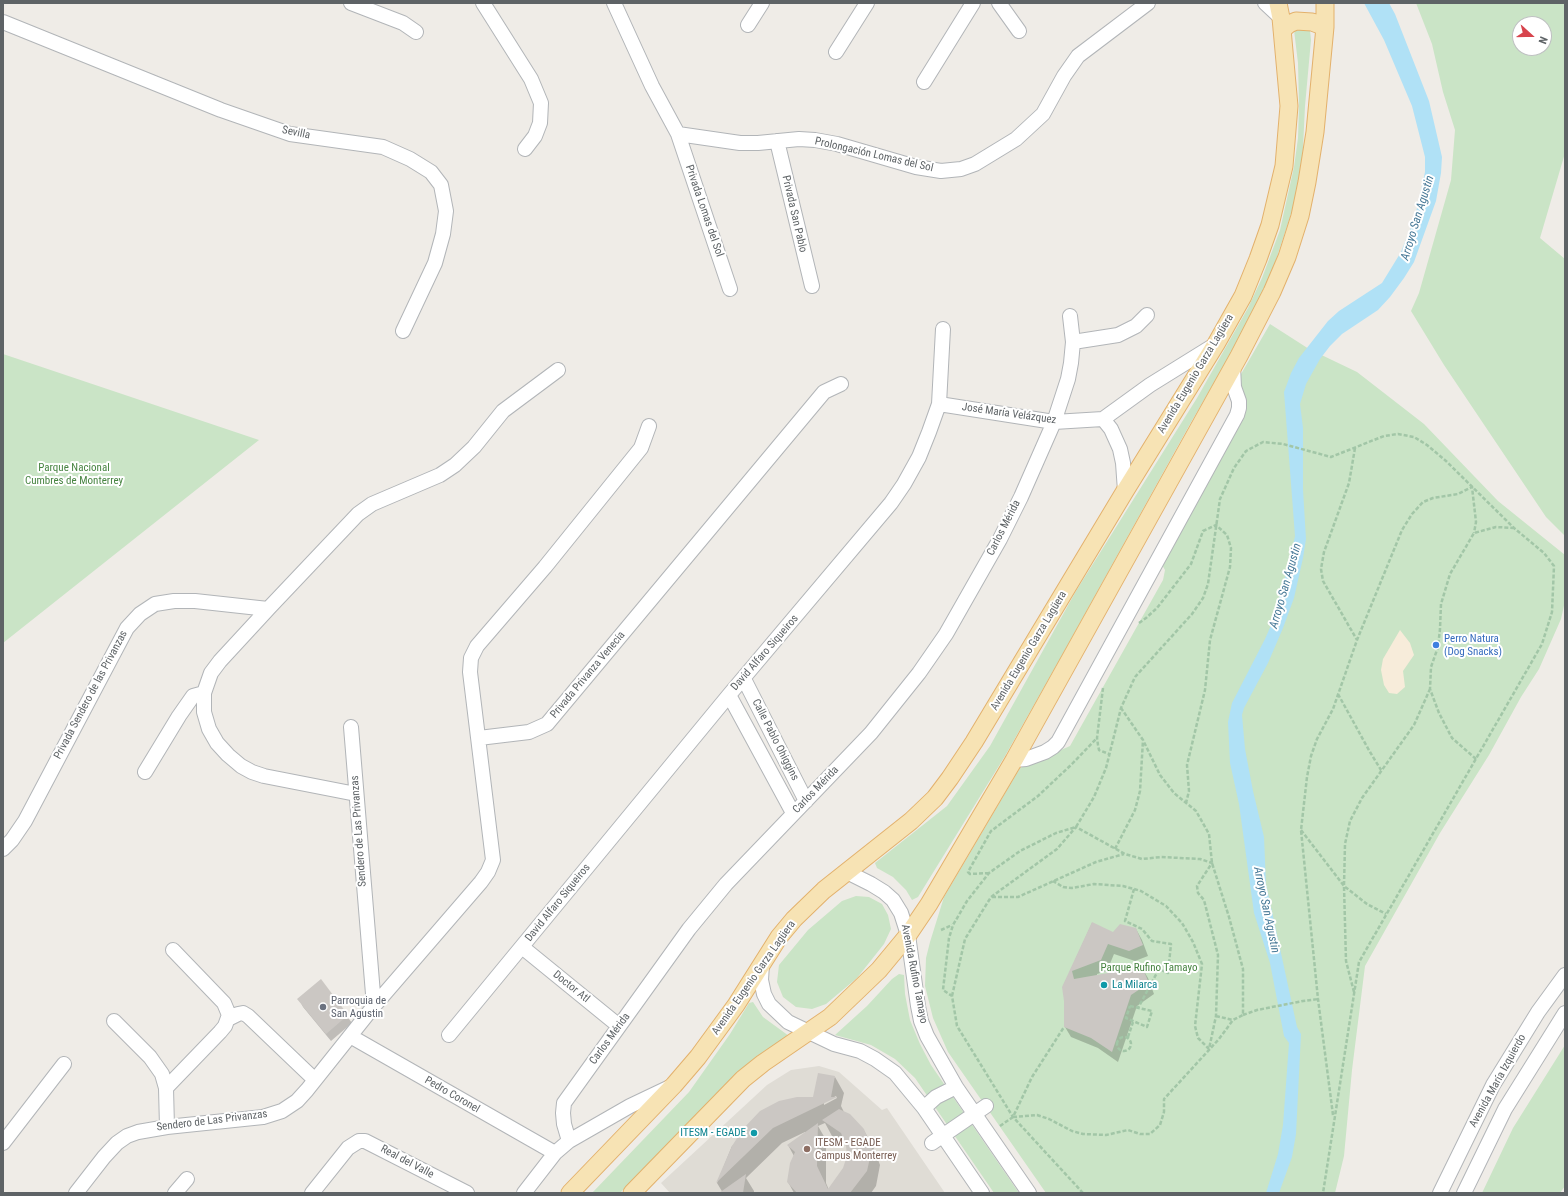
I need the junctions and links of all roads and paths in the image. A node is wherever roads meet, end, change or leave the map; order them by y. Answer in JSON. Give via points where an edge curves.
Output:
{"nodes":[{"id":1,"x":351,"y":3,"type":"edge"},
{"id":2,"x":483,"y":3,"type":"edge"},
{"id":3,"x":614,"y":3,"type":"edge"},
{"id":4,"x":762,"y":3,"type":"edge"},
{"id":5,"x":867,"y":3,"type":"edge"},
{"id":6,"x":973,"y":3,"type":"edge"},
{"id":7,"x":999,"y":3,"type":"edge"},
{"id":8,"x":1148,"y":3,"type":"edge"},
{"id":9,"x":1265,"y":3,"type":"edge"},
{"id":10,"x":1325,"y":3,"type":"edge"},
{"id":11,"x":1280,"y":17,"type":"edge"},
{"id":12,"x":3,"y":22,"type":"edge"},
{"id":13,"x":748,"y":25,"type":"dead end"},
{"id":14,"x":1325,"y":27,"type":"junction"},
{"id":15,"x":1019,"y":31,"type":"dead end"},
{"id":16,"x":416,"y":32,"type":"dead end"},
{"id":17,"x":836,"y":52,"type":"dead end"},
{"id":18,"x":924,"y":82,"type":"dead end"},
{"id":19,"x":678,"y":134,"type":"junction"},
{"id":20,"x":777,"y":141,"type":"junction"},
{"id":21,"x":525,"y":150,"type":"dead end"},
{"id":22,"x":812,"y":286,"type":"dead end"},
{"id":23,"x":730,"y":289,"type":"dead end"},
{"id":24,"x":1147,"y":315,"type":"dead end"},
{"id":25,"x":1070,"y":316,"type":"dead end"},
{"id":26,"x":943,"y":329,"type":"dead end"},
{"id":27,"x":403,"y":331,"type":"dead end"},
{"id":28,"x":1073,"y":342,"type":"junction"},
{"id":29,"x":1216,"y":344,"type":"junction"},
{"id":30,"x":1233,"y":366,"type":"junction"},
{"id":31,"x":558,"y":370,"type":"dead end"},
{"id":32,"x":841,"y":384,"type":"dead end"},
{"id":33,"x":939,"y":404,"type":"junction"},
{"id":34,"x":1103,"y":419,"type":"junction"},
{"id":35,"x":1054,"y":422,"type":"junction"},
{"id":36,"x":649,"y":426,"type":"dead end"},
{"id":37,"x":1355,"y":448,"type":"junction"},
{"id":38,"x":1472,"y":487,"type":"junction"},
{"id":39,"x":1125,"y":491,"type":"junction"},
{"id":40,"x":1216,"y":525,"type":"junction"},
{"id":41,"x":1514,"y":528,"type":"junction"},
{"id":42,"x":1474,"y":533,"type":"junction"},
{"id":43,"x":268,"y":609,"type":"junction"},
{"id":44,"x":1124,"y":623,"type":"junction"},
{"id":45,"x":1357,"y":640,"type":"junction"},
{"id":46,"x":1095,"y":675,"type":"junction"},
{"id":47,"x":744,"y":679,"type":"junction"},
{"id":48,"x":1430,"y":689,"type":"junction"},
{"id":49,"x":204,"y":693,"type":"junction"},
{"id":50,"x":1338,"y":693,"type":"junction"},
{"id":51,"x":729,"y":695,"type":"junction"},
{"id":52,"x":1121,"y":708,"type":"junction"},
{"id":53,"x":351,"y":727,"type":"dead end"},
{"id":54,"x":479,"y":738,"type":"junction"},
{"id":55,"x":1097,"y":738,"type":"junction"},
{"id":56,"x":1143,"y":740,"type":"junction"},
{"id":57,"x":1109,"y":754,"type":"junction"},
{"id":58,"x":1476,"y":759,"type":"junction"},
{"id":59,"x":1014,"y":760,"type":"junction"},
{"id":60,"x":1381,"y":770,"type":"junction"},
{"id":61,"x":145,"y":772,"type":"dead end"},
{"id":62,"x":356,"y":794,"type":"junction"},
{"id":63,"x":806,"y":801,"type":"junction"},
{"id":64,"x":1186,"y":803,"type":"junction"},
{"id":65,"x":793,"y":813,"type":"junction"},
{"id":66,"x":1076,"y":827,"type":"junction"},
{"id":67,"x":1301,"y":830,"type":"junction"},
{"id":68,"x":1115,"y":848,"type":"junction"},
{"id":69,"x":3,"y":849,"type":"edge"},
{"id":70,"x":1125,"y":854,"type":"junction"},
{"id":71,"x":1212,"y":863,"type":"junction"},
{"id":72,"x":848,"y":872,"type":"junction"},
{"id":73,"x":989,"y":873,"type":"junction"},
{"id":74,"x":1052,"y":881,"type":"junction"},
{"id":75,"x":1344,"y":886,"type":"junction"},
{"id":76,"x":1134,"y":889,"type":"junction"},
{"id":77,"x":991,"y":897,"type":"junction"},
{"id":78,"x":1386,"y":914,"type":"junction"},
{"id":79,"x":953,"y":925,"type":"junction"},
{"id":80,"x":941,"y":930,"type":"dead end"},
{"id":81,"x":908,"y":935,"type":"junction"},
{"id":82,"x":522,"y":948,"type":"junction"},
{"id":83,"x":173,"y":950,"type":"dead end"},
{"id":84,"x":762,"y":964,"type":"junction"},
{"id":85,"x":1565,"y":975,"type":"edge"},
{"id":86,"x":1354,"y":993,"type":"junction"},
{"id":87,"x":952,"y":996,"type":"junction"},
{"id":88,"x":1318,"y":999,"type":"junction"},
{"id":89,"x":374,"y":1006,"type":"junction"},
{"id":90,"x":1138,"y":1008,"type":"junction"},
{"id":91,"x":1565,"y":1013,"type":"edge"},
{"id":92,"x":1244,"y":1015,"type":"junction"},
{"id":93,"x":1216,"y":1016,"type":"junction"},
{"id":94,"x":228,"y":1019,"type":"junction"},
{"id":95,"x":1233,"y":1020,"type":"junction"},
{"id":96,"x":114,"y":1021,"type":"dead end"},
{"id":97,"x":1133,"y":1022,"type":"junction"},
{"id":98,"x":620,"y":1026,"type":"junction"},
{"id":99,"x":1064,"y":1027,"type":"dead end"},
{"id":100,"x":809,"y":1033,"type":"junction"},
{"id":101,"x":449,"y":1035,"type":"dead end"},
{"id":102,"x":350,"y":1036,"type":"junction"},
{"id":103,"x":1128,"y":1037,"type":"junction"},
{"id":104,"x":1209,"y":1049,"type":"junction"},
{"id":105,"x":64,"y":1064,"type":"dead end"},
{"id":106,"x":315,"y":1080,"type":"junction"},
{"id":107,"x":674,"y":1085,"type":"junction"},
{"id":108,"x":956,"y":1086,"type":"junction"},
{"id":109,"x":166,"y":1088,"type":"junction"},
{"id":110,"x":924,"y":1108,"type":"junction"},
{"id":111,"x":980,"y":1110,"type":"junction"},
{"id":112,"x":1013,"y":1117,"type":"junction"},
{"id":113,"x":1334,"y":1120,"type":"junction"},
{"id":114,"x":1000,"y":1126,"type":"dead end"},
{"id":115,"x":167,"y":1127,"type":"junction"},
{"id":116,"x":937,"y":1139,"type":"junction"},
{"id":117,"x":569,"y":1141,"type":"junction"},
{"id":118,"x":3,"y":1143,"type":"edge"},
{"id":119,"x":555,"y":1153,"type":"junction"},
{"id":120,"x":187,"y":1179,"type":"dead end"},
{"id":121,"x":460,"y":1192,"type":"edge"},
{"id":122,"x":76,"y":1193,"type":"edge"},
{"id":123,"x":176,"y":1193,"type":"edge"},
{"id":124,"x":312,"y":1193,"type":"edge"},
{"id":125,"x":524,"y":1193,"type":"edge"},
{"id":126,"x":570,"y":1193,"type":"edge"},
{"id":127,"x":632,"y":1193,"type":"edge"},
{"id":128,"x":982,"y":1193,"type":"edge"},
{"id":129,"x":1029,"y":1193,"type":"edge"},
{"id":130,"x":1083,"y":1193,"type":"edge"},
{"id":131,"x":1323,"y":1193,"type":"edge"},
{"id":132,"x":1440,"y":1193,"type":"edge"},
{"id":133,"x":1464,"y":1193,"type":"edge"}],
"edges":[{"from":1,"to":16,"type":"street","via":[[403,23]]},
{"from":2,"to":21,"type":"street","via":[[530,79],[541,103],[540,124]]},
{"from":3,"to":19,"type":"street","via":[[652,86]]},
{"from":4,"to":13,"type":"street"},
{"from":5,"to":17,"type":"street"},
{"from":6,"to":18,"type":"street"},
{"from":7,"to":15,"type":"street"},
{"from":8,"to":20,"type":"street","name":"Prolongación Lomas del Sol","via":[[1078,56],[1043,114],[1032,125],[1010,143],[975,164],[961,169],[941,171],[916,167],[837,144],[799,139]]},
{"from":9,"to":11,"type":"street"},
{"from":10,"to":14,"type":"main road"},
{"from":11,"to":14,"type":"main road","via":[[1289,24],[1296,21],[1312,22]]},
{"from":11,"to":29,"type":"main road","name":"Avenida Eugenio Garza Lagüera","via":[[1289,106],[1286,151],[1279,191],[1270,225],[1243,296]]},
{"from":12,"to":27,"type":"street","name":"Sevilla","via":[[221,110],[290,134],[383,147],[431,172],[440,185],[446,211],[443,234],[435,263]]},
{"from":14,"to":30,"type":"main road","via":[[1315,132],[1300,216],[1272,292]]},
{"from":19,"to":20,"type":"street","name":"Prolongación Lomas del Sol","via":[[740,143]]},
{"from":19,"to":23,"type":"street","name":"Privada Lomas del Sol"},
{"from":20,"to":22,"type":"street","name":"Privada San Pablo"},
{"from":24,"to":28,"type":"street","via":[[1136,326],[1118,335]]},
{"from":25,"to":28,"type":"street","name":"Carlos Mérida"},
{"from":26,"to":33,"type":"street","name":"David Alfaro Siqueiros"},
{"from":28,"to":35,"type":"street","name":"Carlos Mérida","via":[[1068,379]]},
{"from":29,"to":34,"type":"street","via":[[1150,385]]},
{"from":29,"to":39,"type":"main road","name":"Avenida Eugenio Garza Lagüera"},
{"from":30,"to":44,"type":"street","via":[[1234,387],[1239,401],[1237,415]]},
{"from":30,"to":59,"type":"main road"},
{"from":31,"to":43,"type":"street","via":[[503,411],[474,448],[455,465],[440,475],[372,504],[358,514]]},
{"from":32,"to":54,"type":"street","name":"Privada Privanza Venecia","via":[[824,392],[547,724],[529,732]]},
{"from":33,"to":35,"type":"street","name":"José María Velázquez"},
{"from":33,"to":47,"type":"street","name":"David Alfaro Siqueiros","via":[[919,457],[891,503]]},
{"from":34,"to":35,"type":"street","name":"José María Velázquez"},
{"from":34,"to":39,"type":"street","via":[[1111,429],[1120,449]]},
{"from":35,"to":63,"type":"street","name":"Carlos Mérida","via":[[1000,538],[946,634],[919,673],[871,733]]},
{"from":36,"to":54,"type":"street","via":[[640,448],[546,566],[477,646],[470,672]]},
{"from":37,"to":38,"type":"path","via":[[1384,436],[1398,434],[1414,437],[1427,445]]},
{"from":37,"to":40,"type":"path","via":[[1331,457],[1282,444],[1263,442],[1246,451],[1234,468],[1220,500]]},
{"from":37,"to":45,"type":"path","via":[[1348,483],[1324,552],[1321,569],[1323,581]]},
{"from":38,"to":41,"type":"path"},
{"from":38,"to":42,"type":"path","via":[[1476,522]]},
{"from":38,"to":45,"type":"path","via":[[1458,494],[1423,502],[1412,514],[1402,530]]},
{"from":39,"to":72,"type":"main road","name":"Avenida Eugenio Garza Lagüera","via":[[950,778],[925,809]]},
{"from":40,"to":44,"type":"path","via":[[1203,531],[1191,564],[1157,608],[1139,623]]},
{"from":40,"to":52,"type":"path","via":[[1208,584],[1203,598],[1192,614],[1135,677]]},
{"from":40,"to":64,"type":"path","via":[[1227,535],[1231,548],[1230,567],[1210,640],[1205,690],[1187,765],[1189,791]]},
{"from":41,"to":42,"type":"path","via":[[1496,527]]},
{"from":41,"to":58,"type":"path","via":[[1544,553],[1554,566],[1552,612],[1542,644]]},
{"from":42,"to":48,"type":"path","via":[[1450,574],[1442,596],[1438,647],[1431,667]]},
{"from":43,"to":49,"type":"street","via":[[220,661],[211,673]]},
{"from":43,"to":69,"type":"street","name":"Privada Sendero de las Privanzas","via":[[174,601],[155,604],[140,614],[124,633],[25,821]]},
{"from":44,"to":46,"type":"street"},
{"from":45,"to":50,"type":"path"},
{"from":46,"to":55,"type":"path","via":[[1104,686]]},
{"from":46,"to":59,"type":"street","via":[[1058,742],[1045,752],[1026,759]]},
{"from":47,"to":51,"type":"street","name":"David Alfaro Siqueiros"},
{"from":47,"to":63,"type":"street","name":"Calle Pablo Ohiggins"},
{"from":48,"to":58,"type":"path","via":[[1452,738]]},
{"from":48,"to":60,"type":"path","via":[[1414,724]]},
{"from":49,"to":61,"type":"street","via":[[193,696]]},
{"from":49,"to":62,"type":"street","via":[[204,712],[209,729],[217,743],[241,766],[264,776]]},
{"from":50,"to":60,"type":"path"},
{"from":50,"to":67,"type":"path","via":[[1311,756]]},
{"from":51,"to":65,"type":"street","name":"Calle Pablo Ohiggins"},
{"from":51,"to":82,"type":"street","name":"David Alfaro Siqueiros"},
{"from":52,"to":56,"type":"path"},
{"from":52,"to":57,"type":"path"},
{"from":53,"to":62,"type":"street","name":"Sendero de Las Privanzas"},
{"from":54,"to":89,"type":"street","name":"Sendero de Las Privanzas","via":[[492,866]]},
{"from":55,"to":57,"type":"path","via":[[1099,750]]},
{"from":55,"to":73,"type":"path","via":[[1038,796],[991,831],[968,872]]},
{"from":56,"to":64,"type":"path","via":[[1160,775]]},
{"from":56,"to":68,"type":"path","via":[[1140,792],[1136,810]]},
{"from":57,"to":66,"type":"path","via":[[1094,797]]},
{"from":58,"to":78,"type":"path"},
{"from":59,"to":81,"type":"main road"},
{"from":60,"to":75,"type":"path","via":[[1350,821]]},
{"from":62,"to":89,"type":"street","name":"Sendero de Las Privanzas"},
{"from":63,"to":65,"type":"street","name":"Carlos Mérida"},
{"from":64,"to":71,"type":"path","via":[[1196,811],[1209,834]]},
{"from":65,"to":98,"type":"street","name":"Carlos Mérida","via":[[706,907]]},
{"from":66,"to":68,"type":"path"},
{"from":66,"to":73,"type":"path","via":[[1056,833],[1020,851]]},
{"from":66,"to":77,"type":"path","via":[[1057,849]]},
{"from":67,"to":75,"type":"path"},
{"from":67,"to":88,"type":"path"},
{"from":68,"to":70,"type":"path"},
{"from":70,"to":71,"type":"path","via":[[1142,859],[1200,859]]},
{"from":70,"to":74,"type":"path","via":[[1096,862]]},
{"from":71,"to":92,"type":"path","via":[[1243,969]]},
{"from":71,"to":93,"type":"path","via":[[1197,886],[1198,893],[1204,900],[1218,955]]},
{"from":72,"to":81,"type":"street","name":"Avenida Rufino Tamayo","via":[[893,900],[901,913]]},
{"from":72,"to":84,"type":"main road","name":"Avenida Eugenio Garza Lagüera","via":[[798,914]]},
{"from":73,"to":79,"type":"path"},
{"from":74,"to":76,"type":"path","via":[[1063,887],[1072,888],[1094,884]]},
{"from":74,"to":77,"type":"path","via":[[1018,897]]},
{"from":75,"to":78,"type":"path","via":[[1367,904]]},
{"from":75,"to":86,"type":"path","via":[[1346,961]]},
{"from":76,"to":90,"type":"path","via":[[1126,921],[1142,929],[1152,941],[1171,944],[1168,973],[1159,969]]},
{"from":76,"to":104,"type":"path","via":[[1166,906],[1182,923],[1193,942],[1202,964],[1196,1026],[1198,1038]]},
{"from":77,"to":87,"type":"path","via":[[965,939]]},
{"from":78,"to":86,"type":"path","via":[[1359,962]]},
{"from":79,"to":80,"type":"path"},
{"from":79,"to":87,"type":"path","via":[[943,990]]},
{"from":81,"to":100,"type":"main road","via":[[880,970]]},
{"from":81,"to":108,"type":"street","name":"Avenida Rufino Tamayo","via":[[921,1021]]},
{"from":82,"to":98,"type":"street","name":"Doctor Atl"},
{"from":82,"to":101,"type":"street","name":"David Alfaro Siqueiros"},
{"from":83,"to":94,"type":"street","via":[[224,1003]]},
{"from":84,"to":100,"type":"street","via":[[761,980],[769,1004],[788,1022]]},
{"from":84,"to":107,"type":"main road","name":"Avenida Eugenio Garza Lagüera","via":[[716,1032]]},
{"from":85,"to":132,"type":"street","name":"Avenida María Izquierdo","via":[[1534,1018],[1493,1085]]},
{"from":86,"to":113,"type":"path"},
{"from":87,"to":112,"type":"path","via":[[957,1026]]},
{"from":88,"to":92,"type":"path","via":[[1257,1010]]},
{"from":88,"to":113,"type":"path"},
{"from":89,"to":102,"type":"street","name":"Sendero de Las Privanzas"},
{"from":90,"to":97,"type":"path","via":[[1130,1006],[1126,1018]]},
{"from":90,"to":97,"type":"path","via":[[1152,1011],[1147,1027]]},
{"from":91,"to":133,"type":"street","name":"Avenida María Izquierdo","via":[[1505,1109]]},
{"from":92,"to":95,"type":"path"},
{"from":93,"to":95,"type":"path"},
{"from":93,"to":104,"type":"path"},
{"from":94,"to":106,"type":"street","via":[[243,1013],[248,1016]]},
{"from":94,"to":109,"type":"street","via":[[220,1032]]},
{"from":95,"to":104,"type":"path"},
{"from":96,"to":109,"type":"street","via":[[157,1066]]},
{"from":97,"to":103,"type":"path"},
{"from":98,"to":117,"type":"street","name":"Carlos Mérida","via":[[564,1103],[564,1124]]},
{"from":99,"to":112,"type":"path","via":[[1032,1077]]},
{"from":100,"to":110,"type":"street","via":[[834,1044],[860,1051],[886,1065]]},
{"from":100,"to":127,"type":"main road","via":[[743,1079]]},
{"from":102,"to":106,"type":"street","name":"Sendero de Las Privanzas"},
{"from":102,"to":119,"type":"street","name":"Pedro Coronel"},
{"from":103,"to":103,"type":"path","via":[[1123,1036],[1117,1041],[1120,1050],[1127,1051],[1130,1048],[1132,1043]]},
{"from":104,"to":112,"type":"path","via":[[1164,1100],[1160,1125],[1150,1134],[1128,1130],[1106,1135],[1083,1134],[1037,1115]]},
{"from":105,"to":118,"type":"street"},
{"from":106,"to":115,"type":"street","name":"Sendero de Las Privanzas","via":[[297,1101],[282,1111],[263,1117]]},
{"from":107,"to":117,"type":"street","via":[[630,1106]]},
{"from":107,"to":126,"type":"main road","name":"Avenida Eugenio Garza Lagüera"},
{"from":108,"to":110,"type":"street","via":[[936,1097]]},
{"from":108,"to":111,"type":"street","name":"Avenida Rufino Tamayo"},
{"from":109,"to":115,"type":"street"},
{"from":110,"to":116,"type":"street"},
{"from":111,"to":116,"type":"street"},
{"from":111,"to":129,"type":"street","name":"Avenida Rufino Tamayo"},
{"from":112,"to":114,"type":"path"},
{"from":112,"to":130,"type":"path"},
{"from":113,"to":131,"type":"path"},
{"from":115,"to":122,"type":"street","name":"Sendero de Las Privanzas","via":[[138,1132],[116,1143]]},
{"from":116,"to":128,"type":"street"},
{"from":117,"to":119,"type":"street"},
{"from":119,"to":125,"type":"street"},
{"from":120,"to":123,"type":"street"},
{"from":121,"to":124,"type":"street","name":"Real del Valle","via":[[370,1142],[359,1141],[353,1144]]}]}
